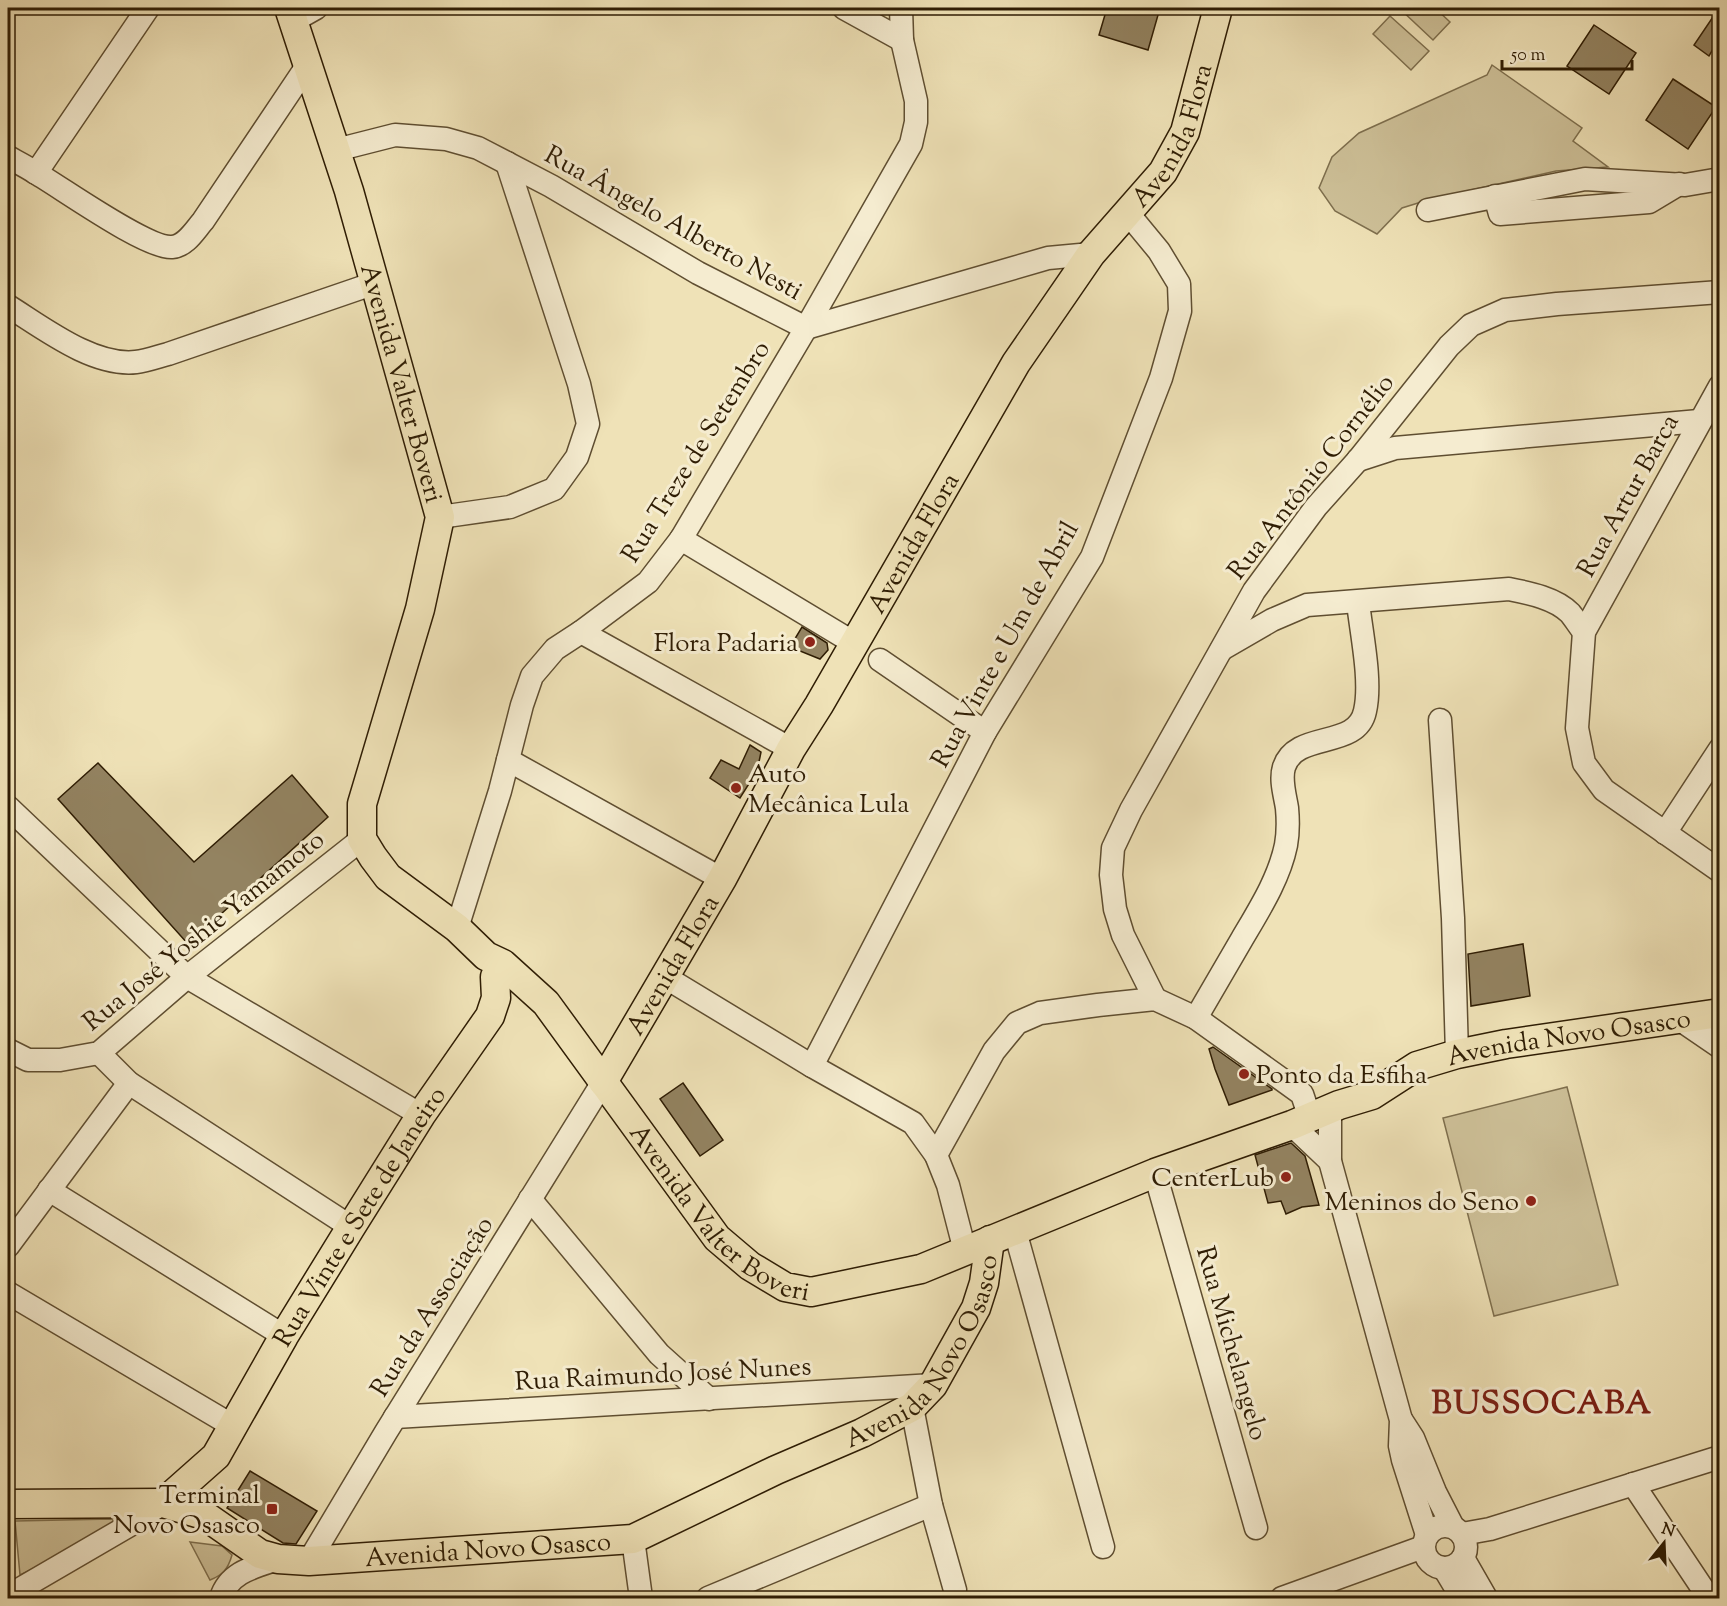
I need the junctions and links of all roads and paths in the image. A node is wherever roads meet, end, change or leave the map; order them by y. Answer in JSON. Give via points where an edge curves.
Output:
{"nodes":[{"id":1,"x":148,"y":8,"type":"edge"},
{"id":2,"x":844,"y":8,"type":"edge"},
{"id":3,"x":901,"y":8,"type":"edge"},
{"id":4,"x":1218,"y":8,"type":"edge"},
{"id":5,"x":299,"y":12,"type":"edge"},
{"id":6,"x":902,"y":40,"type":"junction"},
{"id":7,"x":307,"y":66,"type":"junction"},
{"id":8,"x":336,"y":150,"type":"junction"},
{"id":9,"x":8,"y":157,"type":"edge"},
{"id":10,"x":507,"y":163,"type":"junction"},
{"id":11,"x":36,"y":172,"type":"junction"},
{"id":12,"x":1719,"y":179,"type":"edge"},
{"id":13,"x":1428,"y":210,"type":"dead end"},
{"id":14,"x":1126,"y":211,"type":"junction"},
{"id":15,"x":1090,"y":254,"type":"junction"},
{"id":16,"x":375,"y":284,"type":"junction"},
{"id":17,"x":1719,"y":292,"type":"edge"},
{"id":18,"x":8,"y":306,"type":"edge"},
{"id":19,"x":806,"y":328,"type":"junction"},
{"id":20,"x":1719,"y":386,"type":"edge"},
{"id":21,"x":1699,"y":422,"type":"junction"},
{"id":22,"x":1358,"y":460,"type":"junction"},
{"id":23,"x":440,"y":517,"type":"junction"},
{"id":24,"x":681,"y":538,"type":"junction"},
{"id":25,"x":1358,"y":602,"type":"junction"},
{"id":26,"x":582,"y":632,"type":"junction"},
{"id":27,"x":1584,"y":632,"type":"junction"},
{"id":28,"x":854,"y":642,"type":"junction"},
{"id":29,"x":1222,"y":649,"type":"junction"},
{"id":30,"x":880,"y":660,"type":"dead end"},
{"id":31,"x":1440,"y":720,"type":"dead end"},
{"id":32,"x":985,"y":732,"type":"junction"},
{"id":33,"x":791,"y":749,"type":"junction"},
{"id":34,"x":1719,"y":750,"type":"edge"},
{"id":35,"x":508,"y":759,"type":"junction"},
{"id":36,"x":8,"y":807,"type":"edge"},
{"id":37,"x":1665,"y":832,"type":"junction"},
{"id":38,"x":362,"y":839,"type":"junction"},
{"id":39,"x":1719,"y":870,"type":"edge"},
{"id":40,"x":722,"y":879,"type":"junction"},
{"id":41,"x":457,"y":928,"type":"junction"},
{"id":42,"x":490,"y":966,"type":"junction"},
{"id":43,"x":187,"y":977,"type":"junction"},
{"id":44,"x":665,"y":977,"type":"junction"},
{"id":45,"x":1155,"y":999,"type":"junction"},
{"id":46,"x":533,"y":1002,"type":"junction"},
{"id":47,"x":1719,"y":1012,"type":"edge"},
{"id":48,"x":490,"y":1016,"type":"junction"},
{"id":49,"x":1196,"y":1018,"type":"junction"},
{"id":50,"x":1679,"y":1019,"type":"junction"},
{"id":51,"x":1719,"y":1047,"type":"edge"},
{"id":52,"x":8,"y":1050,"type":"edge"},
{"id":53,"x":99,"y":1053,"type":"junction"},
{"id":54,"x":1457,"y":1054,"type":"junction"},
{"id":55,"x":812,"y":1066,"type":"junction"},
{"id":56,"x":603,"y":1082,"type":"junction"},
{"id":57,"x":129,"y":1083,"type":"junction"},
{"id":58,"x":421,"y":1115,"type":"junction"},
{"id":59,"x":1311,"y":1118,"type":"junction"},
{"id":60,"x":936,"y":1155,"type":"junction"},
{"id":61,"x":1330,"y":1161,"type":"junction"},
{"id":62,"x":1155,"y":1173,"type":"junction"},
{"id":63,"x":49,"y":1190,"type":"junction"},
{"id":64,"x":530,"y":1199,"type":"junction"},
{"id":65,"x":351,"y":1227,"type":"junction"},
{"id":66,"x":990,"y":1241,"type":"junction"},
{"id":67,"x":8,"y":1246,"type":"edge"},
{"id":68,"x":8,"y":1293,"type":"edge"},
{"id":69,"x":284,"y":1336,"type":"junction"},
{"id":70,"x":933,"y":1385,"type":"junction"},
{"id":71,"x":709,"y":1399,"type":"junction"},
{"id":72,"x":912,"y":1407,"type":"junction"},
{"id":73,"x":395,"y":1417,"type":"junction"},
{"id":74,"x":233,"y":1426,"type":"junction"},
{"id":75,"x":216,"y":1456,"type":"junction"},
{"id":76,"x":1719,"y":1457,"type":"edge"},
{"id":77,"x":1633,"y":1484,"type":"junction"},
{"id":78,"x":163,"y":1503,"type":"junction"},
{"id":79,"x":8,"y":1504,"type":"edge"},
{"id":80,"x":932,"y":1505,"type":"junction"},
{"id":81,"x":204,"y":1515,"type":"junction"},
{"id":82,"x":1256,"y":1528,"type":"dead end"},
{"id":83,"x":633,"y":1539,"type":"junction"},
{"id":84,"x":1446,"y":1546,"type":"junction"},
{"id":85,"x":1103,"y":1547,"type":"dead end"},
{"id":86,"x":278,"y":1559,"type":"junction"},
{"id":87,"x":309,"y":1561,"type":"junction"},
{"id":88,"x":955,"y":1590,"type":"dead end"},
{"id":89,"x":8,"y":1596,"type":"edge"},
{"id":90,"x":221,"y":1599,"type":"edge"},
{"id":91,"x":641,"y":1599,"type":"edge"},
{"id":92,"x":708,"y":1599,"type":"edge"},
{"id":93,"x":1282,"y":1599,"type":"edge"},
{"id":94,"x":1462,"y":1599,"type":"edge"},
{"id":95,"x":1486,"y":1599,"type":"edge"},
{"id":96,"x":1709,"y":1599,"type":"edge"}],
"edges":[{"from":1,"to":11,"type":"street"},
{"from":2,"to":6,"type":"street"},
{"from":3,"to":6,"type":"street","name":"Rua Treze de Setembro"},
{"from":4,"to":14,"type":"main road","name":"Avenida Flora","via":[[1185,132],[1163,172]]},
{"from":5,"to":7,"type":"main road","name":"Avenida Valter Boveri"},
{"from":6,"to":19,"type":"street","name":"Rua Treze de Setembro","via":[[916,101],[911,144]]},
{"from":7,"to":8,"type":"main road","name":"Avenida Valter Boveri"},
{"from":7,"to":11,"type":"street","via":[[186,242],[172,247],[153,243]]},
{"from":8,"to":10,"type":"street","name":"Rua Ângelo Alberto Nesti","via":[[395,135],[446,139],[478,148]]},
{"from":8,"to":16,"type":"main road","name":"Avenida Valter Boveri"},
{"from":9,"to":11,"type":"street"},
{"from":10,"to":19,"type":"street","name":"Rua Ângelo Alberto Nesti","via":[[698,273]]},
{"from":10,"to":23,"type":"street","via":[[579,384],[588,424],[577,457],[554,489],[510,507]]},
{"from":12,"to":13,"type":"street","via":[[1678,184],[1585,179]]},
{"from":14,"to":15,"type":"main road","name":"Avenida Flora"},
{"from":14,"to":32,"type":"street","name":"Rua Vinte e Um de Abril","via":[[1160,251],[1179,284],[1180,311],[1161,378],[1092,557]]},
{"from":15,"to":19,"type":"street","name":"Rua Ângelo Alberto Nesti","via":[[1048,258]]},
{"from":15,"to":28,"type":"main road","name":"Avenida Flora","via":[[1016,363]]},
{"from":16,"to":18,"type":"street","via":[[135,363],[107,360],[78,348]]},
{"from":16,"to":23,"type":"main road","name":"Avenida Valter Boveri"},
{"from":17,"to":22,"type":"street","name":"Rua Antônio Cornélio","via":[[1505,310],[1479,321],[1449,346]]},
{"from":19,"to":24,"type":"street","name":"Rua Treze de Setembro"},
{"from":20,"to":21,"type":"street","name":"Rua Artur Barca"},
{"from":21,"to":22,"type":"street","via":[[1406,447]]},
{"from":21,"to":27,"type":"street","name":"Rua Artur Barca"},
{"from":22,"to":29,"type":"street","name":"Rua Antônio Cornélio","via":[[1316,507],[1254,591]]},
{"from":23,"to":38,"type":"main road","name":"Avenida Valter Boveri","via":[[420,609],[362,804]]},
{"from":24,"to":26,"type":"street","name":"Rua Treze de Setembro","via":[[648,582]]},
{"from":24,"to":28,"type":"street"},
{"from":25,"to":27,"type":"street","via":[[1509,589],[1535,595],[1568,611]]},
{"from":25,"to":29,"type":"street","via":[[1307,605]]},
{"from":25,"to":49,"type":"street","via":[[1367,681],[1365,712],[1358,725],[1347,733],[1301,747],[1290,757],[1284,768],[1287,842],[1282,861],[1263,904]]},
{"from":26,"to":33,"type":"street"},
{"from":26,"to":35,"type":"street","name":"Rua Treze de Setembro","via":[[555,649],[532,676]]},
{"from":27,"to":37,"type":"street","via":[[1577,728],[1584,763],[1604,790]]},
{"from":28,"to":33,"type":"main road","name":"Avenida Flora"},
{"from":29,"to":45,"type":"street","name":"Rua Antônio Cornélio","via":[[1113,848],[1115,909],[1123,935]]},
{"from":30,"to":32,"type":"street"},
{"from":31,"to":54,"type":"street","via":[[1454,918]]},
{"from":32,"to":55,"type":"street","name":"Rua Vinte e Um de Abril"},
{"from":33,"to":40,"type":"main road","name":"Avenida Flora"},
{"from":34,"to":37,"type":"street"},
{"from":35,"to":40,"type":"street"},
{"from":35,"to":41,"type":"street","name":"Rua Treze de Setembro"},
{"from":36,"to":43,"type":"street"},
{"from":37,"to":39,"type":"street"},
{"from":38,"to":41,"type":"main road","name":"Avenida Valter Boveri","via":[[388,877]]},
{"from":38,"to":43,"type":"street","name":"Rua José Yoshie Yamamoto"},
{"from":40,"to":44,"type":"main road","name":"Avenida Flora"},
{"from":41,"to":42,"type":"main road","name":"Avenida Valter Boveri"},
{"from":42,"to":46,"type":"main road","name":"Avenida Valter Boveri"},
{"from":42,"to":48,"type":"main road","name":"Rua Vinte e Sete de Janeiro","via":[[496,998]]},
{"from":43,"to":53,"type":"street","name":"Rua José Yoshie Yamamoto"},
{"from":43,"to":58,"type":"street"},
{"from":44,"to":55,"type":"street"},
{"from":44,"to":56,"type":"main road","name":"Avenida Flora"},
{"from":45,"to":49,"type":"street"},
{"from":45,"to":60,"type":"street","via":[[1040,1013],[1017,1023],[994,1051]]},
{"from":46,"to":48,"type":"main road","via":[[501,1008]]},
{"from":46,"to":56,"type":"main road","name":"Avenida Valter Boveri","via":[[567,1033]]},
{"from":47,"to":50,"type":"main road","name":"Avenida Novo Osasco"},
{"from":48,"to":58,"type":"main road","name":"Rua Vinte e Sete de Janeiro"},
{"from":49,"to":59,"type":"street","via":[[1302,1094]]},
{"from":50,"to":51,"type":"street"},
{"from":50,"to":54,"type":"main road","name":"Avenida Novo Osasco"},
{"from":52,"to":53,"type":"street","name":"Rua José Yoshie Yamamoto","via":[[28,1060],[60,1060]]},
{"from":53,"to":57,"type":"street"},
{"from":54,"to":59,"type":"main road","name":"Avenida Novo Osasco","via":[[1417,1066],[1372,1095]]},
{"from":55,"to":60,"type":"street","via":[[913,1123]]},
{"from":56,"to":64,"type":"street","name":"Rua da Associação"},
{"from":56,"to":66,"type":"main road","name":"Avenida Valter Boveri","via":[[717,1238],[750,1266],[785,1287],[811,1292],[921,1269]]},
{"from":57,"to":63,"type":"street"},
{"from":57,"to":65,"type":"street"},
{"from":58,"to":65,"type":"main road","name":"Rua Vinte e Sete de Janeiro"},
{"from":59,"to":61,"type":"street"},
{"from":59,"to":61,"type":"street"},
{"from":59,"to":62,"type":"main road","name":"Avenida Novo Osasco"},
{"from":60,"to":66,"type":"street","via":[[948,1185]]},
{"from":61,"to":84,"type":"street","via":[[1401,1420],[1413,1437],[1425,1495]]},
{"from":62,"to":66,"type":"main road","name":"Avenida Novo Osasco"},
{"from":62,"to":82,"type":"street","name":"Rua Michelangelo"},
{"from":63,"to":67,"type":"street"},
{"from":63,"to":69,"type":"street"},
{"from":64,"to":71,"type":"street","via":[[659,1354]]},
{"from":64,"to":73,"type":"street","name":"Rua da Associação"},
{"from":65,"to":69,"type":"main road","name":"Rua Vinte e Sete de Janeiro"},
{"from":66,"to":70,"type":"main road","name":"Avenida Novo Osasco","via":[[976,1308]]},
{"from":66,"to":85,"type":"street"},
{"from":68,"to":74,"type":"street"},
{"from":69,"to":74,"type":"main road","name":"Rua Vinte e Sete de Janeiro"},
{"from":70,"to":71,"type":"street","name":"Rua Raimundo José Nunes"},
{"from":70,"to":72,"type":"main road","name":"Avenida Novo Osasco"},
{"from":71,"to":73,"type":"street","name":"Rua Raimundo José Nunes"},
{"from":72,"to":80,"type":"street"},
{"from":72,"to":83,"type":"main road","name":"Avenida Novo Osasco"},
{"from":73,"to":87,"type":"street","name":"Rua da Associação"},
{"from":74,"to":75,"type":"main road","name":"Rua Vinte e Sete de Janeiro"},
{"from":75,"to":78,"type":"main road","name":"Rua Vinte e Sete de Janeiro"},
{"from":75,"to":81,"type":"main road","name":"Rua Vinte e Sete de Janeiro"},
{"from":76,"to":77,"type":"street"},
{"from":77,"to":84,"type":"street"},
{"from":77,"to":96,"type":"street"},
{"from":78,"to":79,"type":"main road","name":"Avenida Novo Osasco"},
{"from":78,"to":81,"type":"main road","name":"Avenida Novo Osasco"},
{"from":78,"to":89,"type":"street"},
{"from":80,"to":88,"type":"street"},
{"from":80,"to":92,"type":"street"},
{"from":81,"to":86,"type":"main road","name":"Avenida Novo Osasco","via":[[260,1554]]},
{"from":83,"to":87,"type":"main road","name":"Avenida Novo Osasco"},
{"from":83,"to":91,"type":"street"},
{"from":84,"to":93,"type":"street"},
{"from":84,"to":94,"type":"street"},
{"from":84,"to":95,"type":"street"},
{"from":86,"to":87,"type":"main road","name":"Avenida Novo Osasco"},
{"from":86,"to":90,"type":"street","via":[[240,1573],[229,1581]]}]}
